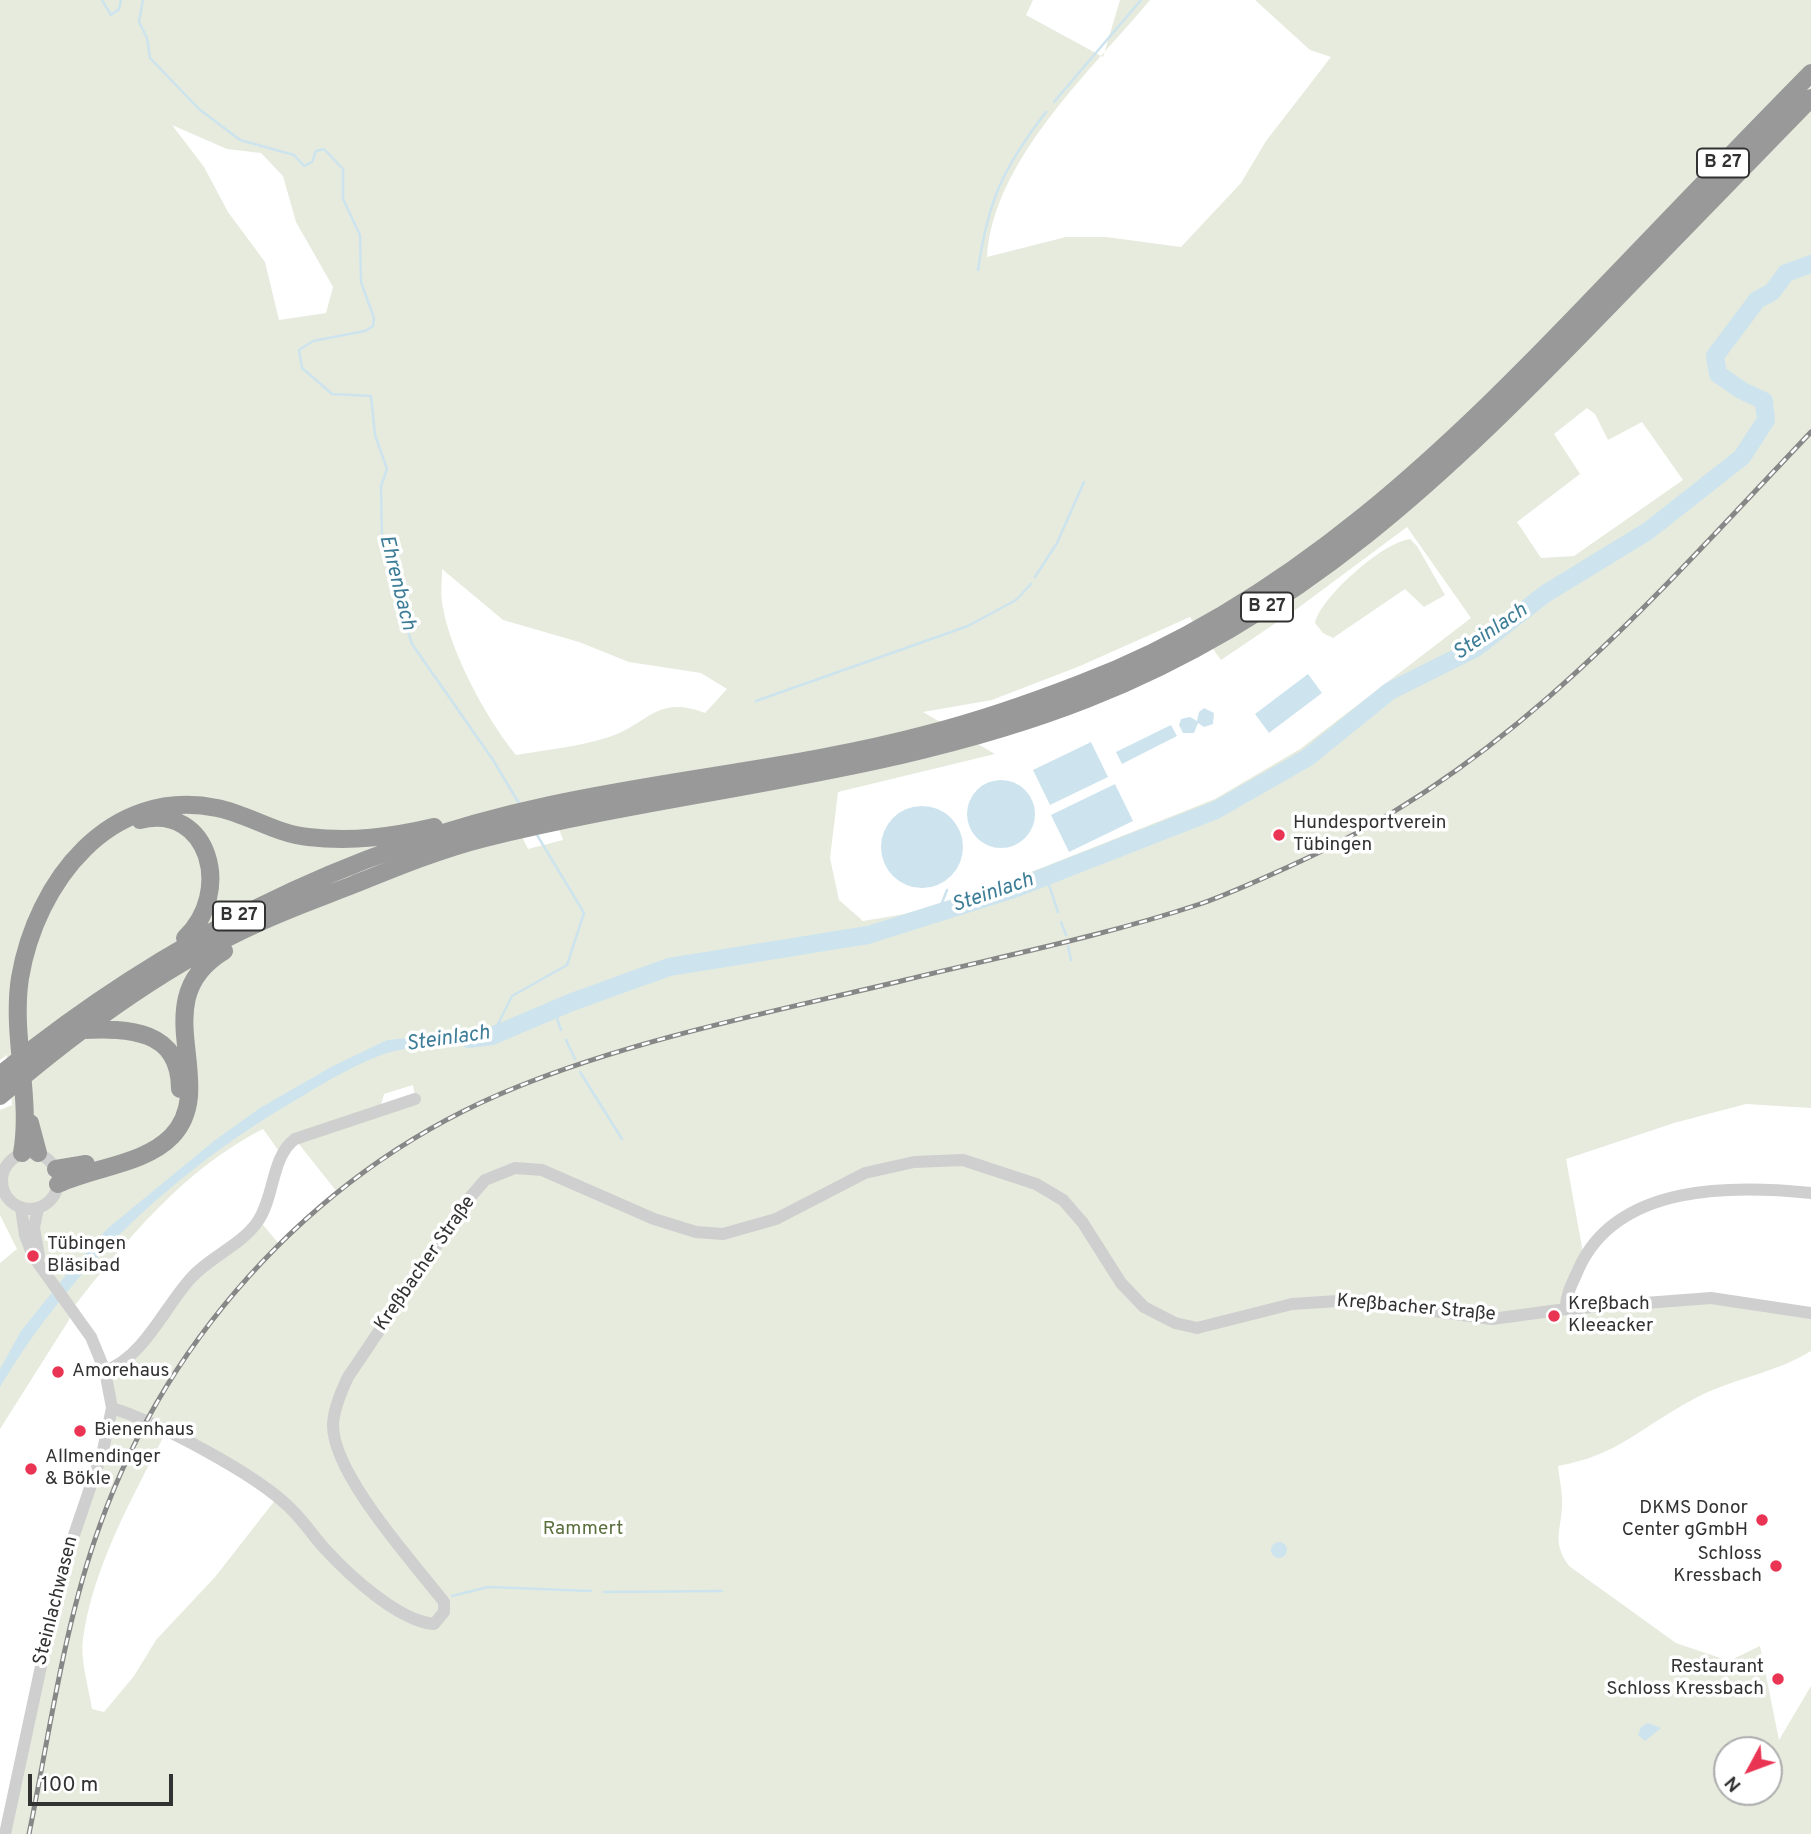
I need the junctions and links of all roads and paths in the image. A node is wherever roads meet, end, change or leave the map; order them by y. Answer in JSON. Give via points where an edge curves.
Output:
{"nodes":[{"id":1,"x":1811,"y":73,"type":"edge"},
{"id":2,"x":1811,"y":98,"type":"edge"},
{"id":3,"x":510,"y":821,"type":"junction"},
{"id":4,"x":297,"y":907,"type":"junction"},
{"id":5,"x":104,"y":995,"type":"junction"},
{"id":6,"x":82,"y":1030,"type":"junction"},
{"id":7,"x":0,"y":1076,"type":"edge"},
{"id":8,"x":0,"y":1096,"type":"edge"},
{"id":9,"x":415,"y":1098,"type":"dead end"},
{"id":10,"x":30,"y":1153,"type":"junction"},
{"id":11,"x":57,"y":1176,"type":"junction"},
{"id":12,"x":0,"y":1182,"type":"edge"},
{"id":13,"x":1811,"y":1193,"type":"edge"},
{"id":14,"x":3,"y":1198,"type":"edge"},
{"id":15,"x":21,"y":1208,"type":"junction"},
{"id":16,"x":38,"y":1208,"type":"junction"},
{"id":17,"x":45,"y":1271,"type":"junction"},
{"id":18,"x":1566,"y":1309,"type":"junction"},
{"id":19,"x":1811,"y":1313,"type":"edge"},
{"id":20,"x":106,"y":1371,"type":"junction"},
{"id":21,"x":113,"y":1408,"type":"junction"},
{"id":22,"x":5,"y":1834,"type":"edge"}],
"edges":[{"from":1,"to":3,"type":"highway","number":"B 27","via":[[1546,348],[1425,466],[1356,525],[1235,609],[1160,650],[1082,684],[927,734],[550,805]]},
{"from":2,"to":3,"type":"highway","number":"B 27","via":[[1429,484],[1369,536],[1244,622],[1170,663],[1012,726],[850,767],[558,822]]},
{"from":3,"to":4,"type":"highway","number":"B 27","via":[[479,839]]},
{"from":3,"to":5,"type":"highway","number":"B 27","via":[[383,854],[280,895]]},
{"from":3,"to":10,"type":"highway","via":[[470,819],[349,840],[304,837],[218,808],[188,805],[151,808],[109,826],[73,861],[52,891],[33,931],[20,978],[17,1027]]},
{"from":4,"to":6,"type":"highway","number":"B 27","via":[[209,948]]},
{"from":4,"to":11,"type":"highway","via":[[213,958],[189,988],[183,1027],[189,1069],[187,1099],[172,1136],[141,1156]]},
{"from":5,"to":7,"type":"highway","number":"B 27"},
{"from":5,"to":10,"type":"highway","via":[[134,969],[186,937],[209,905],[211,867],[204,847],[172,821],[152,817],[129,822],[89,851],[68,876],[37,935],[27,976],[24,1021]]},
{"from":6,"to":8,"type":"highway","number":"B 27"},
{"from":6,"to":11,"type":"highway","via":[[121,1028],[156,1040],[180,1074],[180,1099],[175,1118],[153,1142]]},
{"from":9,"to":20,"type":"street","via":[[285,1146],[258,1220],[193,1275],[128,1358]]},
{"from":10,"to":11,"type":"street"},
{"from":10,"to":12,"type":"street","via":[[7,1164]]},
{"from":11,"to":16,"type":"street","via":[[53,1198]]},
{"from":12,"to":14,"type":"street"},
{"from":13,"to":18,"type":"street","via":[[1761,1188],[1694,1191],[1633,1213],[1588,1251]]},
{"from":14,"to":15,"type":"street"},
{"from":15,"to":16,"type":"street"},
{"from":15,"to":17,"type":"street","name":"Steinlachwasen","via":[[28,1246]]},
{"from":16,"to":17,"type":"street","name":"Steinlachwasen","via":[[34,1233]]},
{"from":17,"to":20,"type":"street","name":"Steinlachwasen","via":[[92,1337]]},
{"from":18,"to":19,"type":"street","name":"Kreßbacher Straße","via":[[1711,1298]]},
{"from":18,"to":21,"type":"street","name":"Kreßbacher Straße","via":[[1492,1319],[1353,1300],[1292,1304],[1197,1328],[1144,1307],[1121,1283],[1063,1200],[1036,1184],[963,1160],[914,1162],[865,1174],[776,1219],[723,1234],[654,1220],[542,1170],[515,1168],[485,1180],[434,1245],[348,1377],[333,1425],[339,1450],[361,1492],[402,1553],[444,1602],[444,1612],[434,1623],[413,1618],[376,1595],[324,1549],[290,1507],[241,1473]]},
{"from":20,"to":21,"type":"street","name":"Steinlachwasen"},
{"from":21,"to":22,"type":"street","name":"Steinlachwasen","via":[[61,1573]]}]}
